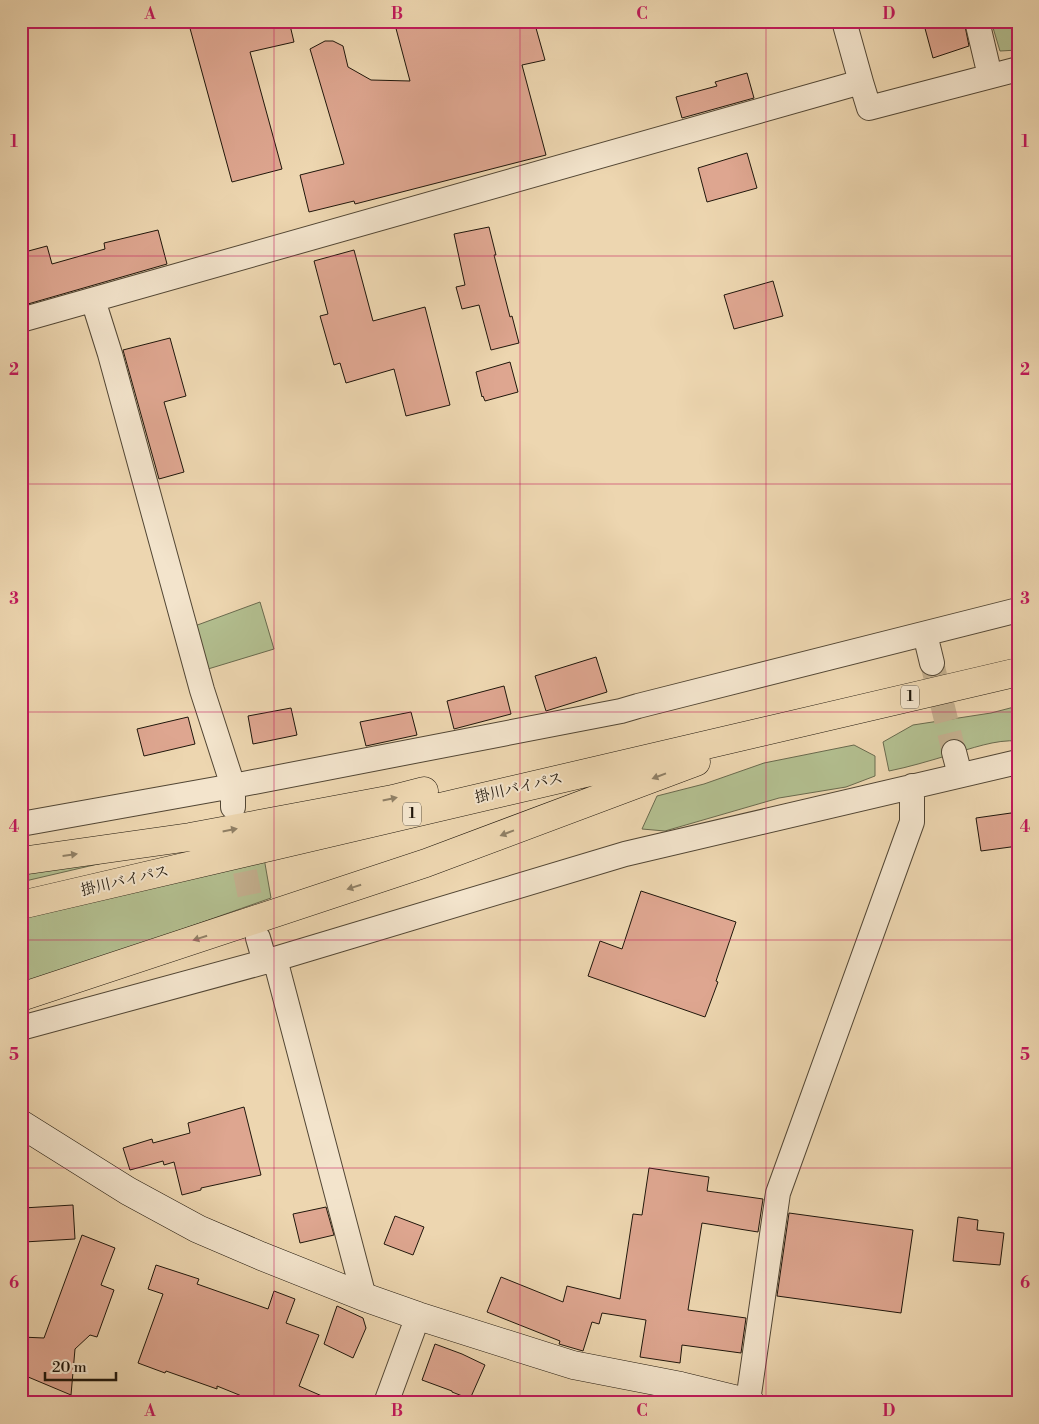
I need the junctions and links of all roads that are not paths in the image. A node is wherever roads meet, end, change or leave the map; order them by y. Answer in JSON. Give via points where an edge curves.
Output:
{"nodes":[{"id":1,"x":844,"y":21,"type":"edge"},
{"id":2,"x":977,"y":21,"type":"edge"},
{"id":3,"x":1018,"y":69,"type":"edge"},
{"id":4,"x":990,"y":76,"type":"junction"},
{"id":5,"x":861,"y":82,"type":"junction"},
{"id":6,"x":93,"y":300,"type":"junction"},
{"id":7,"x":21,"y":320,"type":"edge"},
{"id":8,"x":1018,"y":610,"type":"edge"},
{"id":9,"x":925,"y":634,"type":"junction"},
{"id":10,"x":932,"y":663,"type":"tunnel mouth"},
{"id":11,"x":1018,"y":672,"type":"edge"},
{"id":12,"x":803,"y":722,"type":"junction"},
{"id":13,"x":954,"y":752,"type":"tunnel mouth"},
{"id":14,"x":1018,"y":762,"type":"edge"},
{"id":15,"x":960,"y":775,"type":"junction"},
{"id":16,"x":912,"y":786,"type":"junction"},
{"id":17,"x":233,"y":797,"type":"junction"},
{"id":18,"x":21,"y":824,"type":"edge"},
{"id":19,"x":21,"y":862,"type":"edge"},
{"id":20,"x":21,"y":906,"type":"edge"},
{"id":21,"x":258,"y":938,"type":"tunnel mouth"},
{"id":22,"x":270,"y":961,"type":"junction"},
{"id":23,"x":21,"y":997,"type":"edge"},
{"id":24,"x":21,"y":1028,"type":"edge"},
{"id":25,"x":21,"y":1124,"type":"edge"},
{"id":26,"x":364,"y":1297,"type":"junction"},
{"id":27,"x":418,"y":1316,"type":"junction"},
{"id":28,"x":749,"y":1402,"type":"edge"},
{"id":29,"x":386,"y":1403,"type":"edge"}],
"edges":[{"from":1,"to":5,"type":"street"},
{"from":2,"to":4,"type":"street"},
{"from":3,"to":4,"type":"street"},
{"from":4,"to":5,"type":"street","via":[[869,108]]},
{"from":5,"to":6,"type":"street"},
{"from":6,"to":7,"type":"street"},
{"from":6,"to":17,"type":"street"},
{"from":8,"to":9,"type":"street"},
{"from":9,"to":10,"type":"street"},
{"from":9,"to":17,"type":"street","via":[[621,711]]},
{"from":11,"to":12,"type":"highway","name":"掛川バイパス","number":"1"},
{"from":19,"to":12,"type":"highway","one_way":true,"via":[[190,837],[393,799],[659,736]]},
{"from":12,"to":20,"type":"highway","name":"掛川バイパス","number":"1"},
{"from":12,"to":23,"type":"highway","one_way":true,"via":[[426,863]]},
{"from":13,"to":15,"type":"street"},
{"from":14,"to":15,"type":"street"},
{"from":15,"to":16,"type":"street"},
{"from":16,"to":22,"type":"street","via":[[625,854]]},
{"from":16,"to":28,"type":"street","via":[[912,822],[778,1193]]},
{"from":17,"to":18,"type":"street"},
{"from":21,"to":22,"type":"street"},
{"from":22,"to":24,"type":"street"},
{"from":22,"to":26,"type":"street"},
{"from":25,"to":26,"type":"street","via":[[128,1191],[198,1229]]},
{"from":26,"to":27,"type":"street"},
{"from":27,"to":28,"type":"street","via":[[573,1365]]},
{"from":27,"to":29,"type":"street"}]}
